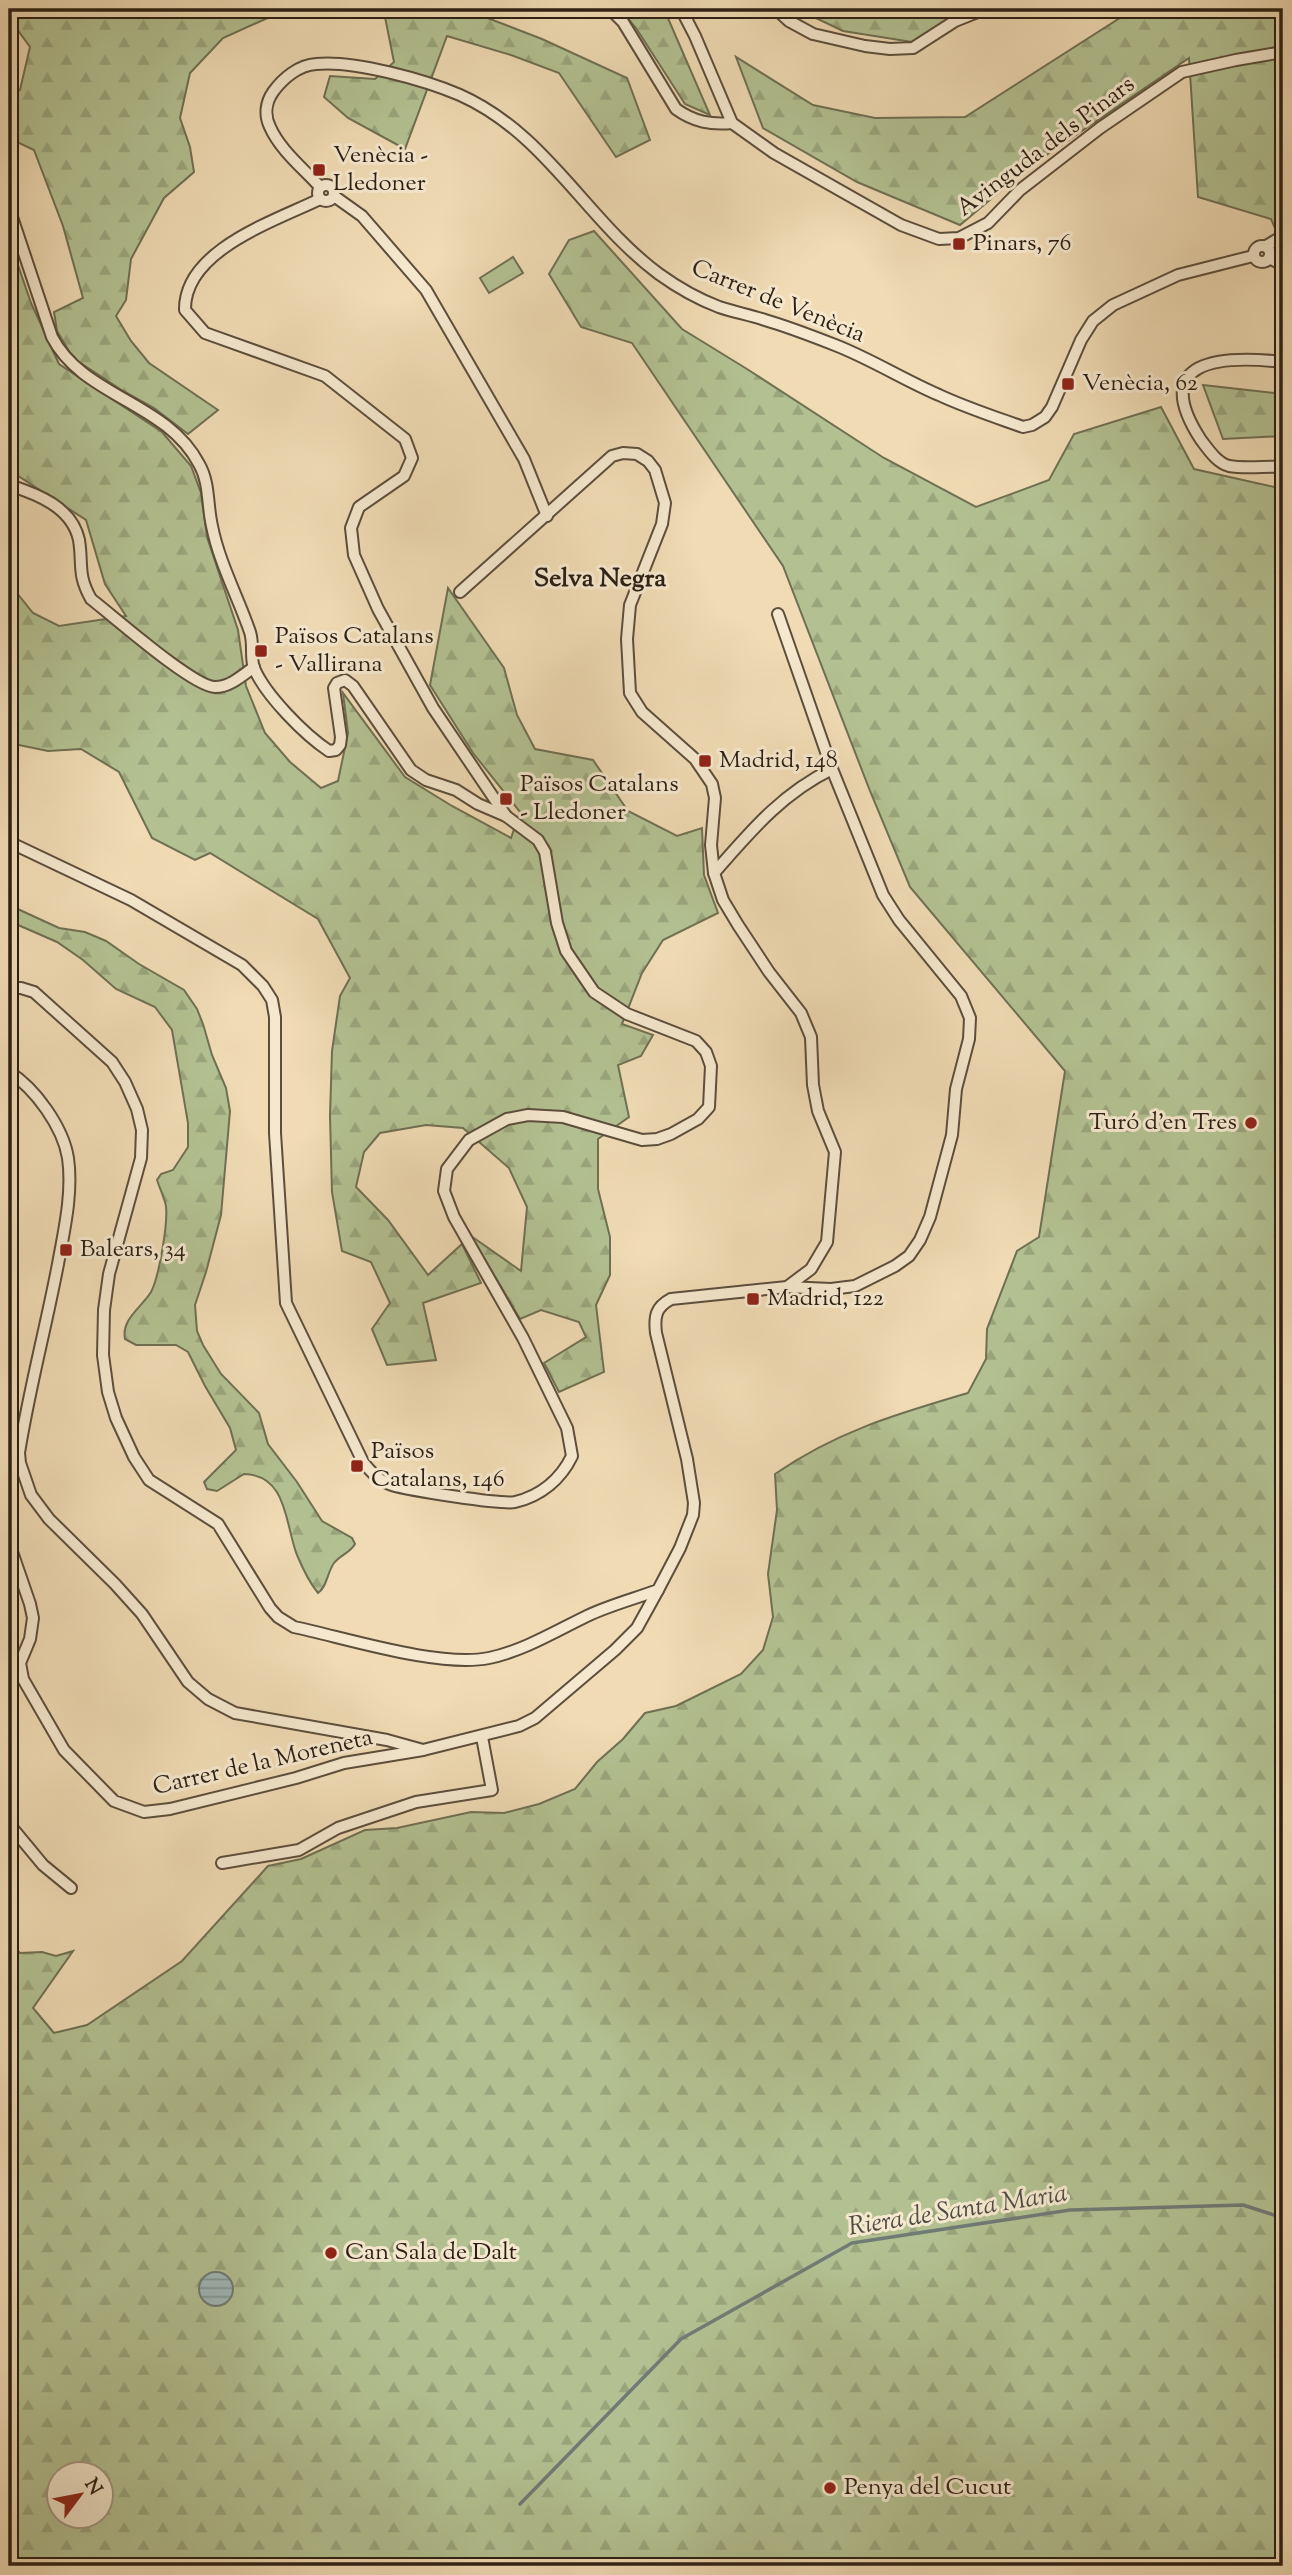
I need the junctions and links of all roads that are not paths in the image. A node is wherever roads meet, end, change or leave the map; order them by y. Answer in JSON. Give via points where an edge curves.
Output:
{"nodes":[{"id":1,"x":610,"y":9,"type":"edge"},
{"id":2,"x":681,"y":9,"type":"edge"},
{"id":3,"x":776,"y":9,"type":"edge"},
{"id":4,"x":985,"y":9,"type":"edge"},
{"id":5,"x":1283,"y":52,"type":"edge"},
{"id":6,"x":732,"y":123,"type":"junction"},
{"id":7,"x":320,"y":187,"type":"junction"},
{"id":8,"x":334,"y":196,"type":"junction"},
{"id":9,"x":320,"y":199,"type":"junction"},
{"id":10,"x":9,"y":208,"type":"edge"},
{"id":11,"x":1283,"y":236,"type":"edge"},
{"id":12,"x":1266,"y":246,"type":"junction"},
{"id":13,"x":1254,"y":256,"type":"junction"},
{"id":14,"x":1269,"y":258,"type":"junction"},
{"id":15,"x":1283,"y":265,"type":"edge"},
{"id":16,"x":1283,"y":362,"type":"edge"},
{"id":17,"x":1283,"y":467,"type":"edge"},
{"id":18,"x":9,"y":485,"type":"edge"},
{"id":19,"x":547,"y":516,"type":"junction"},
{"id":20,"x":460,"y":592,"type":"dead end"},
{"id":21,"x":778,"y":614,"type":"dead end"},
{"id":22,"x":254,"y":667,"type":"junction"},
{"id":23,"x":831,"y":769,"type":"junction"},
{"id":24,"x":506,"y":816,"type":"junction"},
{"id":25,"x":9,"y":842,"type":"edge"},
{"id":26,"x":714,"y":873,"type":"junction"},
{"id":27,"x":9,"y":988,"type":"edge"},
{"id":28,"x":9,"y":1072,"type":"edge"},
{"id":29,"x":787,"y":1287,"type":"junction"},
{"id":30,"x":14,"y":1448,"type":"edge"},
{"id":31,"x":9,"y":1543,"type":"edge"},
{"id":32,"x":657,"y":1590,"type":"junction"},
{"id":33,"x":20,"y":1663,"type":"junction"},
{"id":34,"x":9,"y":1668,"type":"edge"},
{"id":35,"x":482,"y":1737,"type":"junction"},
{"id":36,"x":423,"y":1750,"type":"junction"},
{"id":37,"x":9,"y":1824,"type":"edge"},
{"id":38,"x":222,"y":1863,"type":"dead end"},
{"id":39,"x":71,"y":1888,"type":"dead end"}],
"edges":[{"from":1,"to":6,"type":"street","via":[[623,22],[676,109],[689,119]]},
{"from":2,"to":6,"type":"street"},
{"from":3,"to":4,"type":"street","via":[[813,34],[890,49],[914,48]]},
{"from":5,"to":6,"type":"street","name":"Avinguda dels Pinars","via":[[1182,72],[1020,190],[988,223],[959,237],[930,237],[901,225],[774,153]]},
{"from":7,"to":8,"type":"street","via":[[331,186]]},
{"from":7,"to":9,"type":"street"},
{"from":7,"to":13,"type":"street","name":"Carrer de Venècia","via":[[284,148],[266,114],[277,86],[294,71],[315,64],[342,64],[445,89],[488,110],[524,136],[626,245],[691,294],[837,346],[938,395],[1023,427],[1045,417],[1081,340],[1093,321],[1112,305],[1178,275]]},
{"from":8,"to":9,"type":"street","via":[[328,201]]},
{"from":8,"to":19,"type":"street","via":[[362,216],[426,290],[524,459]]},
{"from":9,"to":24,"type":"street","via":[[214,253],[193,278],[184,296],[184,310],[205,333],[325,376],[405,439],[412,458],[404,476],[359,508],[351,528],[354,555],[433,708]]},
{"from":10,"to":22,"type":"street","via":[[52,337],[67,360],[159,419],[200,464],[212,526],[253,641]]},
{"from":11,"to":12,"type":"street"},
{"from":12,"to":13,"type":"street","via":[[1257,246]]},
{"from":12,"to":14,"type":"street"},
{"from":13,"to":14,"type":"street","via":[[1259,262]]},
{"from":14,"to":15,"type":"street"},
{"from":16,"to":17,"type":"street","via":[[1209,363],[1191,373],[1182,396],[1190,423],[1208,450],[1227,466]]},
{"from":18,"to":22,"type":"street","via":[[49,500],[74,525],[82,582],[91,599],[183,671],[215,687]]},
{"from":19,"to":20,"type":"street"},
{"from":19,"to":26,"type":"street","via":[[612,456],[637,454],[655,470],[665,503],[662,524],[630,605],[628,679],[642,712],[695,759],[712,784]]},
{"from":21,"to":23,"type":"street"},
{"from":22,"to":24,"type":"street","via":[[281,707],[329,751],[340,745],[334,688],[345,680],[411,770]]},
{"from":23,"to":26,"type":"street","via":[[783,799]]},
{"from":23,"to":29,"type":"street","via":[[883,895],[961,996],[970,1018],[969,1039],[943,1174],[930,1217],[909,1256],[855,1286]]},
{"from":24,"to":25,"type":"street","via":[[538,840],[545,852],[566,951],[594,992],[627,1014],[696,1041],[711,1066],[709,1107],[698,1119],[657,1139],[642,1140],[564,1116],[528,1115],[507,1119],[469,1140],[447,1169],[444,1191],[454,1217],[523,1338],[570,1442],[572,1456],[558,1477],[546,1489],[512,1503],[391,1485],[374,1476],[286,1303],[275,1133],[275,1017],[263,986],[242,965],[131,900]]},
{"from":26,"to":29,"type":"street","via":[[738,925],[801,1013],[811,1037],[818,1111],[835,1152],[827,1242],[811,1269]]},
{"from":27,"to":32,"type":"street","via":[[34,992],[112,1062],[137,1109],[141,1158],[109,1274],[104,1310],[108,1391],[134,1457],[149,1480],[218,1524],[278,1617],[294,1627],[416,1654],[489,1658]]},
{"from":28,"to":30,"type":"street","via":[[34,1094],[59,1133],[68,1157],[69,1195],[61,1249]]},
{"from":29,"to":32,"type":"street","name":"Carrer de la Moreneta","via":[[671,1299],[656,1312],[656,1333],[694,1503],[680,1548]]},
{"from":30,"to":36,"type":"street","via":[[31,1495],[49,1519],[142,1614],[188,1682],[208,1699],[235,1713]]},
{"from":31,"to":33,"type":"street","via":[[33,1618]]},
{"from":32,"to":35,"type":"street","name":"Carrer de la Moreneta","via":[[637,1628],[590,1673],[535,1718]]},
{"from":33,"to":34,"type":"street"},
{"from":33,"to":36,"type":"street","name":"Carrer de la Moreneta","via":[[23,1679],[64,1750],[114,1801],[144,1812],[296,1778],[344,1762]]},
{"from":35,"to":36,"type":"street","name":"Carrer de la Moreneta"},
{"from":35,"to":38,"type":"street","via":[[492,1790],[416,1802],[338,1828],[299,1850]]},
{"from":37,"to":39,"type":"street","via":[[43,1865]]}]}
